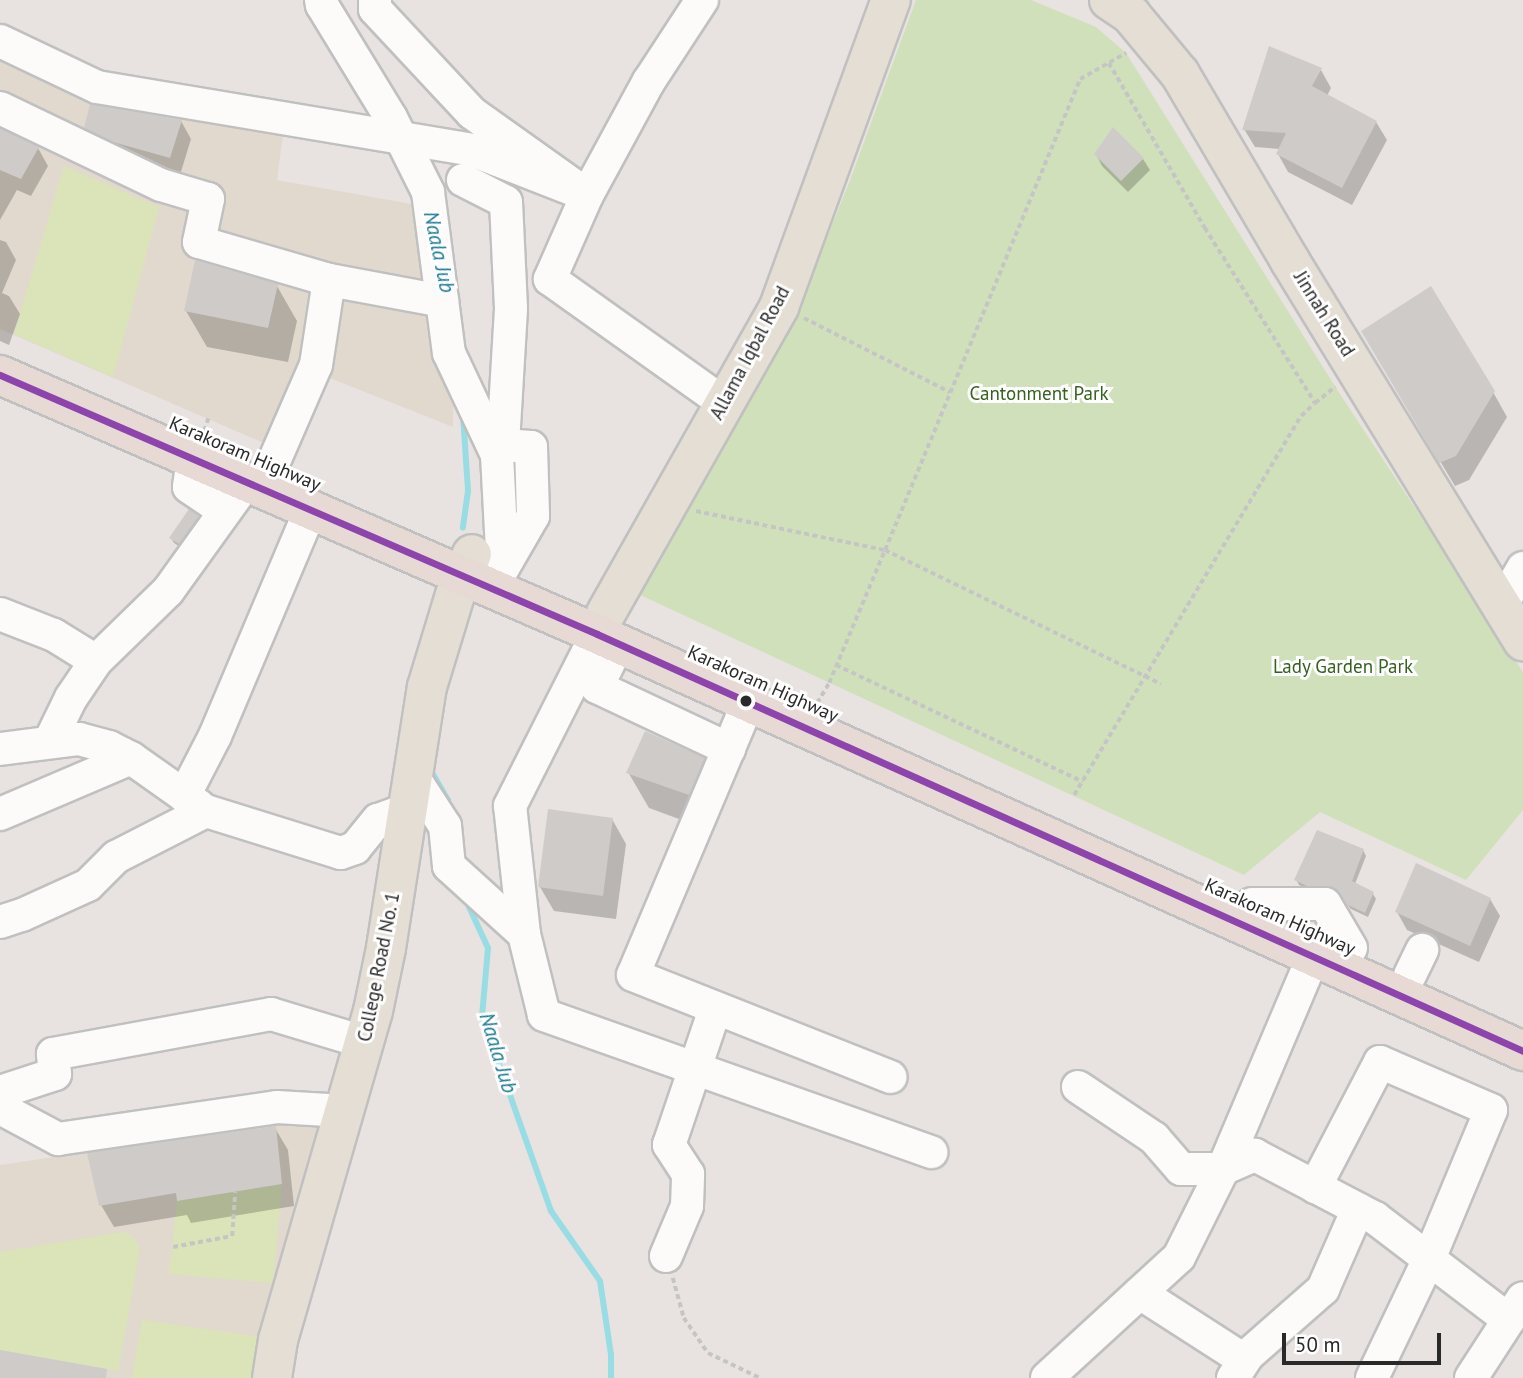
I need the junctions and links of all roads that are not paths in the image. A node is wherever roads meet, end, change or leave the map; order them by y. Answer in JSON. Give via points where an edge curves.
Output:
{"nodes":[{"id":1,"x":321,"y":0,"type":"edge"},
{"id":2,"x":375,"y":0,"type":"edge"},
{"id":3,"x":702,"y":0,"type":"edge"},
{"id":4,"x":891,"y":0,"type":"edge"},
{"id":5,"x":1112,"y":1,"type":"edge"},
{"id":6,"x":0,"y":41,"type":"edge"},
{"id":7,"x":0,"y":108,"type":"edge"},
{"id":8,"x":403,"y":139,"type":"junction"},
{"id":9,"x":463,"y":180,"type":"dead end"},
{"id":10,"x":587,"y":195,"type":"junction"},
{"id":11,"x":329,"y":280,"type":"junction"},
{"id":12,"x":442,"y":301,"type":"junction"},
{"id":13,"x":0,"y":349,"type":"edge"},
{"id":14,"x":0,"y":374,"type":"edge"},
{"id":15,"x":724,"y":403,"type":"junction"},
{"id":16,"x":201,"y":438,"type":"junction"},
{"id":17,"x":259,"y":474,"type":"junction"},
{"id":18,"x":311,"y":509,"type":"junction"},
{"id":19,"x":479,"y":566,"type":"junction"},
{"id":20,"x":1523,"y":568,"type":"edge"},
{"id":21,"x":1501,"y":606,"type":"junction"},
{"id":22,"x":0,"y":614,"type":"edge"},
{"id":23,"x":607,"y":631,"type":"junction"},
{"id":24,"x":1523,"y":641,"type":"edge"},
{"id":25,"x":96,"y":661,"type":"junction"},
{"id":26,"x":748,"y":703,"type":"junction"},
{"id":27,"x":50,"y":741,"type":"junction"},
{"id":28,"x":0,"y":749,"type":"edge"},
{"id":29,"x":729,"y":749,"type":"junction"},
{"id":30,"x":131,"y":758,"type":"junction"},
{"id":31,"x":409,"y":792,"type":"junction"},
{"id":32,"x":195,"y":804,"type":"junction"},
{"id":33,"x":0,"y":814,"type":"edge"},
{"id":34,"x":0,"y":922,"type":"edge"},
{"id":35,"x":524,"y":934,"type":"junction"},
{"id":36,"x":1313,"y":957,"type":"junction"},
{"id":37,"x":715,"y":1009,"type":"junction"},
{"id":38,"x":1523,"y":1026,"type":"edge"},
{"id":39,"x":364,"y":1042,"type":"junction"},
{"id":40,"x":1523,"y":1051,"type":"edge"},
{"id":41,"x":696,"y":1069,"type":"junction"},
{"id":42,"x":890,"y":1077,"type":"dead end"},
{"id":43,"x":1078,"y":1087,"type":"dead end"},
{"id":44,"x":0,"y":1092,"type":"edge"},
{"id":45,"x":0,"y":1108,"type":"edge"},
{"id":46,"x":345,"y":1111,"type":"junction"},
{"id":47,"x":931,"y":1152,"type":"dead end"},
{"id":48,"x":1223,"y":1169,"type":"junction"},
{"id":49,"x":1315,"y":1186,"type":"junction"},
{"id":50,"x":1358,"y":1209,"type":"junction"},
{"id":51,"x":666,"y":1256,"type":"road end"},
{"id":52,"x":1429,"y":1259,"type":"junction"},
{"id":53,"x":1140,"y":1293,"type":"junction"},
{"id":54,"x":1516,"y":1309,"type":"edge"},
{"id":55,"x":1239,"y":1369,"type":"edge"},
{"id":56,"x":272,"y":1378,"type":"edge"},
{"id":57,"x":1048,"y":1378,"type":"edge"},
{"id":58,"x":1372,"y":1378,"type":"edge"},
{"id":59,"x":1471,"y":1378,"type":"edge"}],
"edges":[{"from":1,"to":8,"type":"street"},
{"from":2,"to":10,"type":"street","via":[[375,9],[472,113]]},
{"from":3,"to":10,"type":"street","via":[[649,81]]},
{"from":4,"to":15,"type":"main road","name":"Allama Iqbal Road","via":[[779,307]]},
{"from":5,"to":21,"type":"main road","name":"Jinnah Road","via":[[1131,15],[1180,74]]},
{"from":6,"to":8,"type":"street","via":[[97,87]]},
{"from":7,"to":11,"type":"street","via":[[161,185],[208,199],[199,242]]},
{"from":8,"to":10,"type":"street","via":[[472,150]]},
{"from":8,"to":12,"type":"street","via":[[428,192]]},
{"from":9,"to":19,"type":"street","via":[[506,202],[511,309],[503,445],[531,447],[533,516]]},
{"from":10,"to":15,"type":"street","via":[[550,279]]},
{"from":11,"to":12,"type":"street"},
{"from":11,"to":17,"type":"street","via":[[316,366]]},
{"from":12,"to":19,"type":"street","via":[[449,354],[497,455]]},
{"from":13,"to":16,"type":"highway","name":"Karakoram Highway"},
{"from":14,"to":16,"type":"highway","name":"Karakoram Highway"},
{"from":15,"to":23,"type":"main road","name":"Allama Iqbal Road","via":[[667,505]]},
{"from":16,"to":17,"type":"highway","name":"Karakoram Highway"},
{"from":17,"to":18,"type":"highway","name":"Karakoram Highway"},
{"from":17,"to":19,"type":"highway","name":"Karakoram Highway"},
{"from":17,"to":25,"type":"street","via":[[168,591]]},
{"from":18,"to":19,"type":"highway","name":"Karakoram Highway"},
{"from":18,"to":32,"type":"street","via":[[215,736]]},
{"from":19,"to":23,"type":"highway","name":"Karakoram Highway"},
{"from":19,"to":31,"type":"main road","name":"College Road No. 1","via":[[427,687]]},
{"from":20,"to":21,"type":"street"},
{"from":21,"to":24,"type":"main road","name":"Jinnah Road"},
{"from":22,"to":25,"type":"street","via":[[54,635]]},
{"from":23,"to":26,"type":"highway","name":"Karakoram Highway"},
{"from":23,"to":29,"type":"street","via":[[597,687]]},
{"from":23,"to":35,"type":"street","via":[[510,806]]},
{"from":23,"to":38,"type":"highway","name":"Karakoram Highway","via":[[814,708],[1351,948],[1416,962]]},
{"from":25,"to":27,"type":"street"},
{"from":26,"to":29,"type":"street"},
{"from":26,"to":36,"type":"highway","name":"Karakoram Highway"},
{"from":27,"to":28,"type":"street"},
{"from":27,"to":30,"type":"street","via":[[79,738]]},
{"from":29,"to":37,"type":"street","via":[[633,975]]},
{"from":30,"to":32,"type":"street"},
{"from":30,"to":33,"type":"street"},
{"from":31,"to":32,"type":"street","via":[[355,848],[341,853]]},
{"from":31,"to":35,"type":"street","via":[[444,826],[449,866]]},
{"from":31,"to":39,"type":"main road","name":"College Road No. 1","via":[[386,948]]},
{"from":32,"to":34,"type":"street","via":[[116,857],[88,885]]},
{"from":35,"to":41,"type":"street","via":[[544,1015]]},
{"from":36,"to":40,"type":"highway","name":"Karakoram Highway"},
{"from":36,"to":48,"type":"street"},
{"from":37,"to":41,"type":"street"},
{"from":37,"to":42,"type":"street"},
{"from":39,"to":44,"type":"street","via":[[271,1014],[53,1054],[55,1074]]},
{"from":39,"to":46,"type":"main road","name":"College Road No. 1"},
{"from":41,"to":47,"type":"street"},
{"from":41,"to":51,"type":"street","via":[[669,1145],[688,1174],[687,1206]]},
{"from":43,"to":48,"type":"street","via":[[1154,1138],[1181,1170]]},
{"from":45,"to":46,"type":"street","via":[[58,1139],[277,1107]]},
{"from":46,"to":56,"type":"main road","name":"College Road No. 1","via":[[278,1340]]},
{"from":48,"to":49,"type":"street","via":[[1255,1155]]},
{"from":48,"to":53,"type":"street","via":[[1179,1257]]},
{"from":49,"to":50,"type":"street"},
{"from":49,"to":52,"type":"street","via":[[1380,1062],[1491,1110]]},
{"from":50,"to":52,"type":"street"},
{"from":50,"to":55,"type":"street","via":[[1322,1289]]},
{"from":52,"to":54,"type":"street"},
{"from":52,"to":58,"type":"street"},
{"from":53,"to":55,"type":"street"},
{"from":53,"to":57,"type":"street"},
{"from":54,"to":59,"type":"street"}]}
